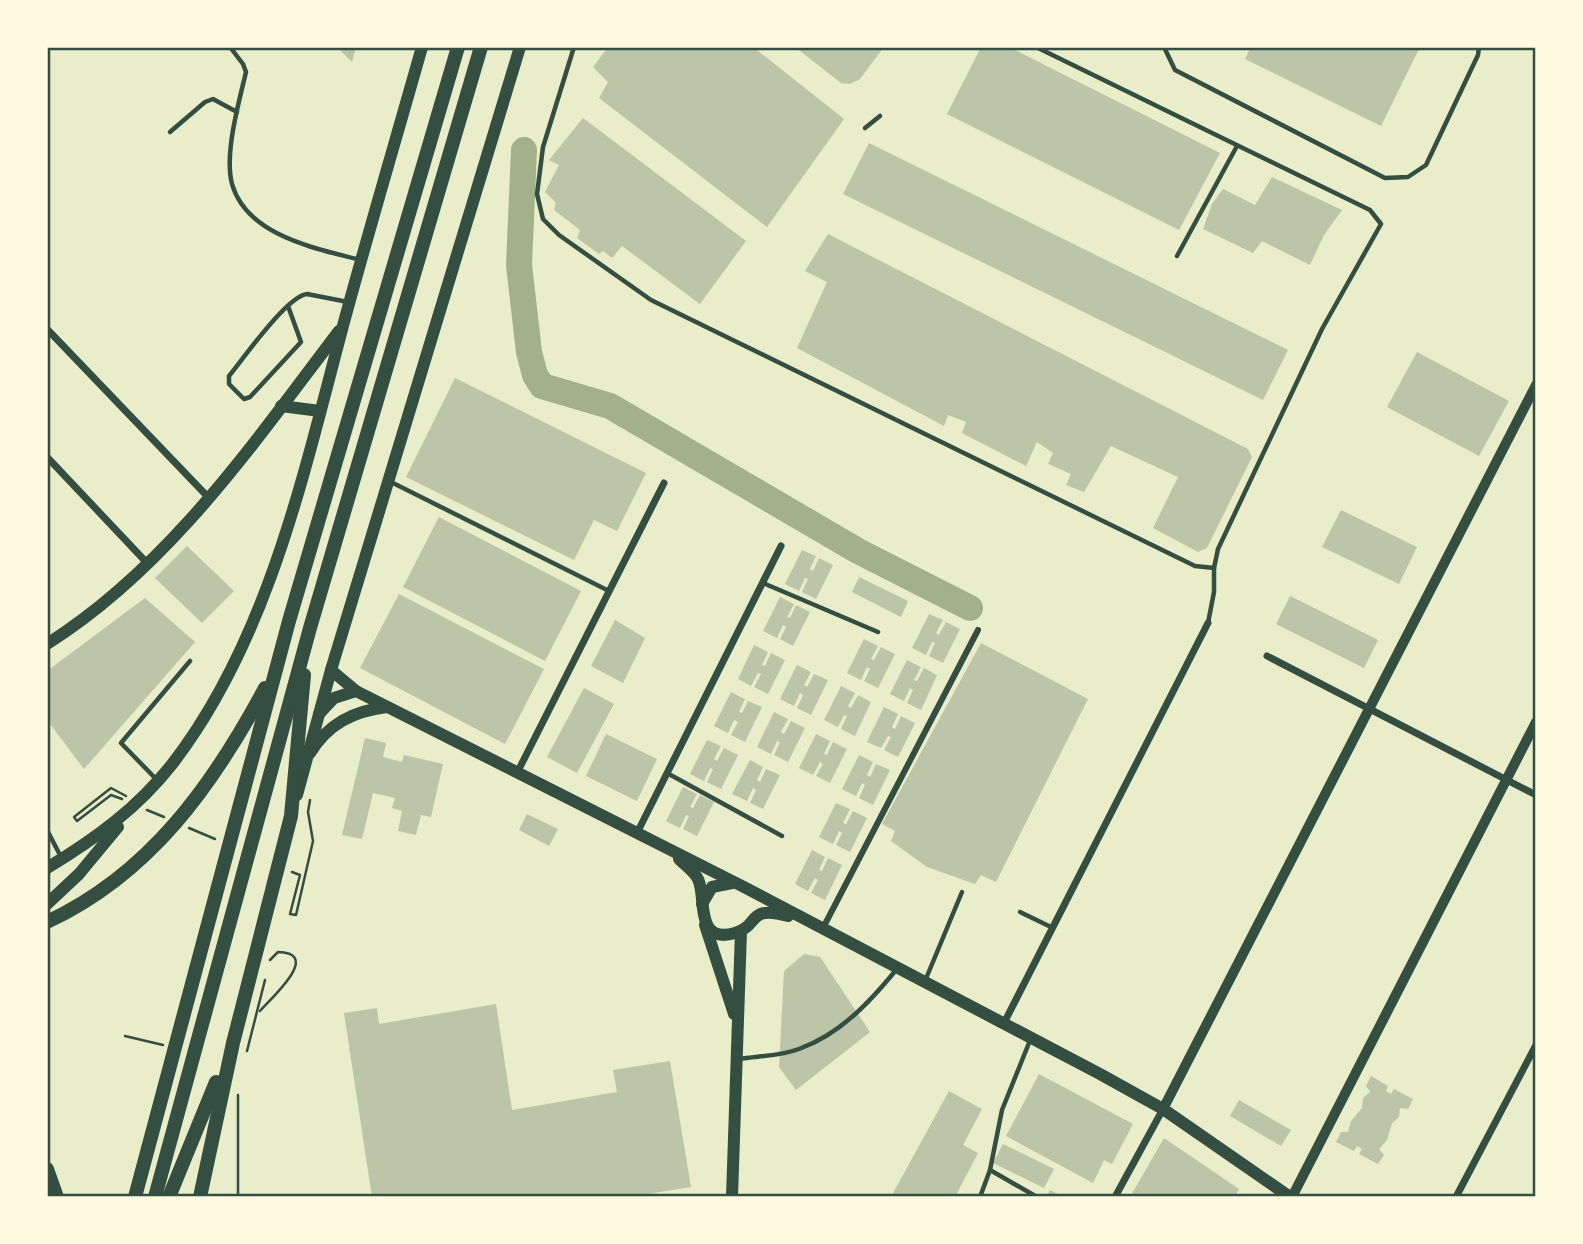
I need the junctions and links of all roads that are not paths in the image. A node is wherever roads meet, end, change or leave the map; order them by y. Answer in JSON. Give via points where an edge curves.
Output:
{"nodes":[{"id":1,"x":230,"y":47,"type":"edge"},
{"id":2,"x":422,"y":47,"type":"edge"},
{"id":3,"x":458,"y":47,"type":"edge"},
{"id":4,"x":481,"y":47,"type":"edge"},
{"id":5,"x":520,"y":47,"type":"edge"},
{"id":6,"x":574,"y":47,"type":"edge"},
{"id":7,"x":1036,"y":47,"type":"edge"},
{"id":8,"x":1164,"y":47,"type":"edge"},
{"id":9,"x":1479,"y":47,"type":"edge"},
{"id":10,"x":237,"y":112,"type":"junction"},
{"id":11,"x":880,"y":116,"type":"dead end"},
{"id":12,"x":865,"y":128,"type":"dead end"},
{"id":13,"x":170,"y":132,"type":"dead end"},
{"id":14,"x":1237,"y":146,"type":"junction"},
{"id":15,"x":1177,"y":256,"type":"dead end"},
{"id":16,"x":361,"y":260,"type":"junction"},
{"id":17,"x":349,"y":302,"type":"junction"},
{"id":18,"x":288,"y":306,"type":"junction"},
{"id":19,"x":343,"y":326,"type":"junction"},
{"id":20,"x":47,"y":329,"type":"edge"},
{"id":21,"x":1536,"y":385,"type":"edge"},
{"id":22,"x":281,"y":406,"type":"junction"},
{"id":23,"x":320,"y":411,"type":"junction"},
{"id":24,"x":47,"y":457,"type":"edge"},
{"id":25,"x":388,"y":480,"type":"junction"},
{"id":26,"x":664,"y":484,"type":"dead end"},
{"id":27,"x":208,"y":497,"type":"junction"},
{"id":28,"x":781,"y":545,"type":"dead end"},
{"id":29,"x":148,"y":564,"type":"junction"},
{"id":30,"x":1214,"y":568,"type":"junction"},
{"id":31,"x":762,"y":583,"type":"junction"},
{"id":32,"x":609,"y":591,"type":"junction"},
{"id":33,"x":1208,"y":623,"type":"joint"},
{"id":34,"x":310,"y":628,"type":"junction"},
{"id":35,"x":978,"y":631,"type":"dead end"},
{"id":36,"x":878,"y":632,"type":"dead end"},
{"id":37,"x":47,"y":644,"type":"edge"},
{"id":38,"x":1267,"y":656,"type":"dead end"},
{"id":39,"x":190,"y":660,"type":"dead end"},
{"id":40,"x":278,"y":665,"type":"junction"},
{"id":41,"x":331,"y":670,"type":"junction"},
{"id":42,"x":356,"y":691,"type":"junction"},
{"id":43,"x":388,"y":707,"type":"junction"},
{"id":44,"x":1369,"y":709,"type":"junction"},
{"id":45,"x":319,"y":714,"type":"junction"},
{"id":46,"x":1536,"y":722,"type":"edge"},
{"id":47,"x":308,"y":756,"type":"junction"},
{"id":48,"x":517,"y":773,"type":"junction"},
{"id":49,"x":667,"y":773,"type":"junction"},
{"id":50,"x":158,"y":780,"type":"junction"},
{"id":51,"x":1506,"y":780,"type":"junction"},
{"id":52,"x":1536,"y":795,"type":"edge"},
{"id":53,"x":137,"y":804,"type":"junction"},
{"id":54,"x":291,"y":816,"type":"junction"},
{"id":55,"x":47,"y":830,"type":"edge"},
{"id":56,"x":636,"y":834,"type":"junction"},
{"id":57,"x":782,"y":836,"type":"dead end"},
{"id":58,"x":674,"y":854,"type":"junction"},
{"id":59,"x":62,"y":859,"type":"junction"},
{"id":60,"x":47,"y":868,"type":"edge"},
{"id":61,"x":738,"y":884,"type":"junction"},
{"id":62,"x":962,"y":892,"type":"dead end"},
{"id":63,"x":47,"y":904,"type":"edge"},
{"id":64,"x":702,"y":904,"type":"junction"},
{"id":65,"x":1020,"y":912,"type":"dead end"},
{"id":66,"x":752,"y":918,"type":"junction"},
{"id":67,"x":704,"y":919,"type":"junction"},
{"id":68,"x":47,"y":922,"type":"edge"},
{"id":69,"x":817,"y":925,"type":"junction"},
{"id":70,"x":1053,"y":928,"type":"junction"},
{"id":71,"x":740,"y":931,"type":"junction"},
{"id":72,"x":898,"y":968,"type":"junction"},
{"id":73,"x":924,"y":982,"type":"junction"},
{"id":74,"x":736,"y":1021,"type":"junction"},
{"id":75,"x":1004,"y":1023,"type":"junction"},
{"id":76,"x":1031,"y":1037,"type":"junction"},
{"id":77,"x":233,"y":1042,"type":"junction"},
{"id":78,"x":1536,"y":1045,"type":"edge"},
{"id":79,"x":735,"y":1060,"type":"junction"},
{"id":80,"x":1163,"y":1109,"type":"junction"},
{"id":81,"x":47,"y":1169,"type":"edge"},
{"id":82,"x":990,"y":1170,"type":"junction"},
{"id":83,"x":57,"y":1197,"type":"edge"},
{"id":84,"x":135,"y":1197,"type":"edge"},
{"id":85,"x":155,"y":1197,"type":"edge"},
{"id":86,"x":169,"y":1197,"type":"edge"},
{"id":87,"x":200,"y":1197,"type":"edge"},
{"id":88,"x":732,"y":1197,"type":"edge"},
{"id":89,"x":980,"y":1197,"type":"edge"},
{"id":90,"x":1037,"y":1197,"type":"edge"},
{"id":91,"x":1115,"y":1197,"type":"edge"},
{"id":92,"x":1291,"y":1197,"type":"edge"},
{"id":93,"x":1456,"y":1197,"type":"edge"}],
"edges":[{"from":1,"to":10,"type":"lane","via":[[246,72]]},
{"from":2,"to":16,"type":"main road"},
{"from":3,"to":40,"type":"highway"},
{"from":4,"to":34,"type":"highway"},
{"from":5,"to":25,"type":"main road"},
{"from":6,"to":30,"type":"lane","via":[[543,147],[537,194],[543,219],[559,234],[651,300],[695,323],[1195,566]]},
{"from":7,"to":14,"type":"lane"},
{"from":8,"to":9,"type":"lane","via":[[1175,70],[1385,177],[1408,177],[1426,165]]},
{"from":10,"to":13,"type":"lane","via":[[214,99]]},
{"from":10,"to":16,"type":"lane","via":[[232,183],[244,209],[290,240]]},
{"from":11,"to":12,"type":"lane"},
{"from":14,"to":15,"type":"lane"},
{"from":14,"to":30,"type":"lane","via":[[1370,210],[1381,224],[1322,329],[1218,549]]},
{"from":16,"to":17,"type":"main road"},
{"from":17,"to":18,"type":"lane","via":[[307,294]]},
{"from":17,"to":19,"type":"main road"},
{"from":18,"to":18,"type":"lane","via":[[229,376],[229,384],[244,399],[301,342]]},
{"from":19,"to":22,"type":"main road"},
{"from":19,"to":23,"type":"main road"},
{"from":20,"to":27,"type":"street"},
{"from":21,"to":44,"type":"street"},
{"from":22,"to":23,"type":"main road"},
{"from":22,"to":27,"type":"main road"},
{"from":23,"to":50,"type":"main road","via":[[274,561],[237,657],[195,732]]},
{"from":24,"to":29,"type":"street"},
{"from":25,"to":32,"type":"lane"},
{"from":25,"to":41,"type":"main road"},
{"from":26,"to":32,"type":"street"},
{"from":27,"to":29,"type":"main road"},
{"from":28,"to":31,"type":"street"},
{"from":29,"to":37,"type":"main road","via":[[92,613]]},
{"from":30,"to":33,"type":"lane"},
{"from":31,"to":36,"type":"lane"},
{"from":31,"to":49,"type":"street"},
{"from":32,"to":48,"type":"street"},
{"from":33,"to":70,"type":"street"},
{"from":34,"to":54,"type":"highway"},
{"from":34,"to":85,"type":"highway"},
{"from":35,"to":69,"type":"street"},
{"from":38,"to":44,"type":"street"},
{"from":39,"to":50,"type":"lane","via":[[121,743]]},
{"from":40,"to":68,"type":"highway","via":[[235,745],[167,835],[112,885]]},
{"from":40,"to":84,"type":"highway"},
{"from":41,"to":42,"type":"main road"},
{"from":41,"to":45,"type":"main road"},
{"from":42,"to":43,"type":"main road"},
{"from":42,"to":45,"type":"main road","via":[[334,698]]},
{"from":43,"to":47,"type":"main road","via":[[339,721],[320,737]]},
{"from":43,"to":48,"type":"main road"},
{"from":44,"to":51,"type":"street"},
{"from":44,"to":80,"type":"street"},
{"from":45,"to":47,"type":"main road"},
{"from":46,"to":51,"type":"street"},
{"from":47,"to":54,"type":"main road"},
{"from":48,"to":56,"type":"main road"},
{"from":49,"to":56,"type":"street"},
{"from":49,"to":57,"type":"lane"},
{"from":50,"to":53,"type":"main road"},
{"from":51,"to":52,"type":"street"},
{"from":51,"to":92,"type":"street"},
{"from":53,"to":59,"type":"main road"},
{"from":53,"to":63,"type":"main road","via":[[79,874]]},
{"from":54,"to":77,"type":"highway"},
{"from":55,"to":59,"type":"lane"},
{"from":56,"to":58,"type":"main road"},
{"from":58,"to":61,"type":"main road"},
{"from":58,"to":64,"type":"main road","via":[[698,880]]},
{"from":59,"to":60,"type":"main road"},
{"from":61,"to":64,"type":"main road","via":[[712,887]]},
{"from":61,"to":66,"type":"main road","via":[[752,900]]},
{"from":61,"to":69,"type":"main road"},
{"from":62,"to":73,"type":"lane"},
{"from":64,"to":67,"type":"main road"},
{"from":65,"to":70,"type":"lane"},
{"from":66,"to":69,"type":"main road","via":[[763,912],[776,913]]},
{"from":66,"to":71,"type":"main road"},
{"from":67,"to":71,"type":"main road","via":[[715,931]]},
{"from":67,"to":74,"type":"main road"},
{"from":69,"to":72,"type":"main road"},
{"from":70,"to":75,"type":"street"},
{"from":71,"to":74,"type":"main road"},
{"from":72,"to":73,"type":"main road"},
{"from":72,"to":79,"type":"lane","via":[[842,1025],[798,1050]]},
{"from":73,"to":75,"type":"main road"},
{"from":74,"to":79,"type":"main road"},
{"from":75,"to":76,"type":"main road"},
{"from":76,"to":80,"type":"main road"},
{"from":76,"to":82,"type":"lane","via":[[1002,1110]]},
{"from":77,"to":86,"type":"highway"},
{"from":77,"to":87,"type":"highway"},
{"from":78,"to":93,"type":"street"},
{"from":79,"to":88,"type":"main road"},
{"from":80,"to":91,"type":"street"},
{"from":80,"to":92,"type":"main road"},
{"from":81,"to":83,"type":"highway"},
{"from":82,"to":89,"type":"lane"},
{"from":82,"to":90,"type":"lane"}]}
